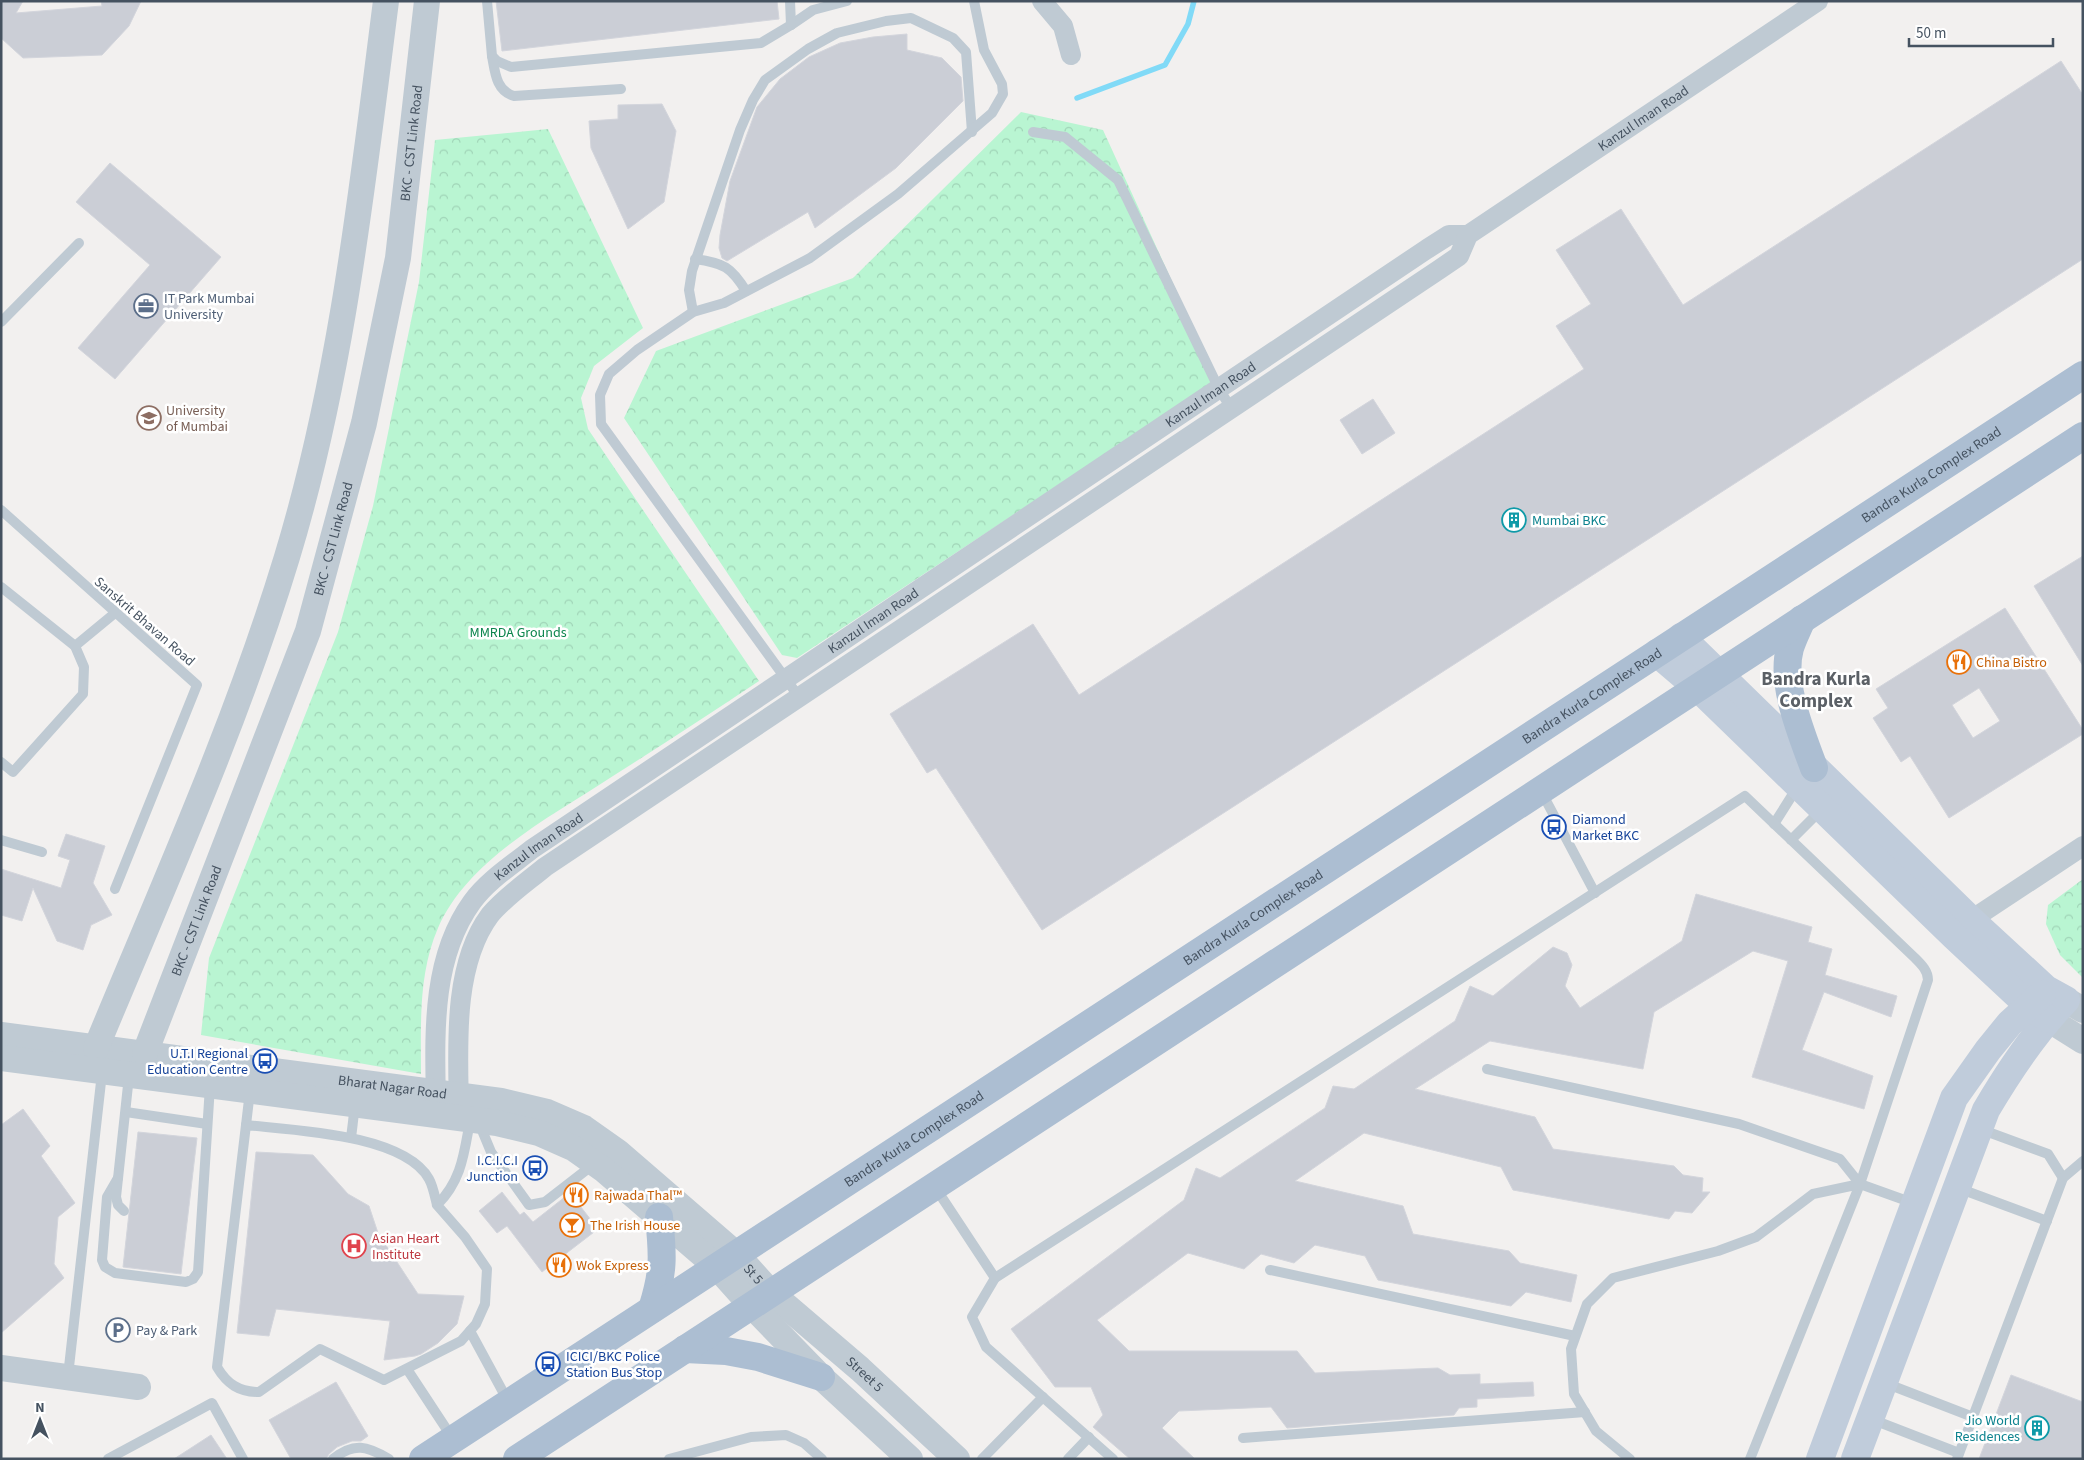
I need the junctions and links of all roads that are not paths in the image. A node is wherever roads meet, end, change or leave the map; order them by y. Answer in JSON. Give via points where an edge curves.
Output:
{"nodes":[{"id":1,"x":386,"y":1,"type":"edge"},
{"id":2,"x":427,"y":1,"type":"edge"},
{"id":3,"x":487,"y":1,"type":"edge"},
{"id":4,"x":790,"y":1,"type":"edge"},
{"id":5,"x":847,"y":1,"type":"edge"},
{"id":6,"x":1042,"y":1,"type":"edge"},
{"id":7,"x":1818,"y":1,"type":"edge"},
{"id":8,"x":970,"y":2,"type":"edge"},
{"id":9,"x":824,"y":4,"type":"edge"},
{"id":10,"x":791,"y":25,"type":"junction"},
{"id":11,"x":1071,"y":55,"type":"dead end"},
{"id":12,"x":492,"y":56,"type":"junction"},
{"id":13,"x":621,"y":89,"type":"dead end"},
{"id":14,"x":972,"y":132,"type":"junction"},
{"id":15,"x":1033,"y":132,"type":"dead end"},
{"id":16,"x":1468,"y":235,"type":"junction"},
{"id":17,"x":79,"y":243,"type":"dead end"},
{"id":18,"x":695,"y":259,"type":"junction"},
{"id":19,"x":746,"y":292,"type":"junction"},
{"id":20,"x":693,"y":312,"type":"junction"},
{"id":21,"x":1,"y":322,"type":"edge"},
{"id":22,"x":2083,"y":375,"type":"edge"},
{"id":23,"x":1219,"y":389,"type":"junction"},
{"id":24,"x":1231,"y":408,"type":"junction"},
{"id":25,"x":2083,"y":436,"type":"edge"},
{"id":26,"x":309,"y":472,"type":"junction"},
{"id":27,"x":348,"y":482,"type":"junction"},
{"id":28,"x":1,"y":510,"type":"edge"},
{"id":29,"x":1,"y":587,"type":"edge"},
{"id":30,"x":115,"y":613,"type":"junction"},
{"id":31,"x":1802,"y":619,"type":"junction"},
{"id":32,"x":1681,"y":637,"type":"junction"},
{"id":33,"x":75,"y":646,"type":"junction"},
{"id":34,"x":1657,"y":653,"type":"junction"},
{"id":35,"x":250,"y":664,"type":"junction"},
{"id":36,"x":290,"y":678,"type":"junction"},
{"id":37,"x":786,"y":679,"type":"junction"},
{"id":38,"x":1708,"y":681,"type":"junction"},
{"id":39,"x":799,"y":697,"type":"junction"},
{"id":40,"x":1,"y":762,"type":"edge"},
{"id":41,"x":1806,"y":777,"type":"junction"},
{"id":42,"x":1541,"y":790,"type":"junction"},
{"id":43,"x":1823,"y":808,"type":"junction"},
{"id":44,"x":1774,"y":824,"type":"junction"},
{"id":45,"x":1,"y":840,"type":"edge"},
{"id":46,"x":1791,"y":840,"type":"junction"},
{"id":47,"x":2083,"y":846,"type":"edge"},
{"id":48,"x":42,"y":852,"type":"dead end"},
{"id":49,"x":115,"y":889,"type":"dead end"},
{"id":50,"x":1595,"y":892,"type":"junction"},
{"id":51,"x":1963,"y":929,"type":"junction"},
{"id":52,"x":2054,"y":1005,"type":"edge"},
{"id":53,"x":1,"y":1035,"type":"edge"},
{"id":54,"x":2083,"y":1041,"type":"edge"},
{"id":55,"x":145,"y":1053,"type":"junction"},
{"id":56,"x":1,"y":1058,"type":"edge"},
{"id":57,"x":99,"y":1060,"type":"junction"},
{"id":58,"x":1487,"y":1069,"type":"dead end"},
{"id":59,"x":129,"y":1075,"type":"junction"},
{"id":60,"x":210,"y":1086,"type":"junction"},
{"id":61,"x":250,"y":1091,"type":"junction"},
{"id":62,"x":355,"y":1105,"type":"junction"},
{"id":63,"x":456,"y":1110,"type":"junction"},
{"id":64,"x":126,"y":1112,"type":"junction"},
{"id":65,"x":207,"y":1124,"type":"junction"},
{"id":66,"x":246,"y":1124,"type":"junction"},
{"id":67,"x":1979,"y":1128,"type":"junction"},
{"id":68,"x":351,"y":1138,"type":"junction"},
{"id":69,"x":2083,"y":1161,"type":"edge"},
{"id":70,"x":594,"y":1163,"type":"junction"},
{"id":71,"x":118,"y":1178,"type":"junction"},
{"id":72,"x":2063,"y":1178,"type":"junction"},
{"id":73,"x":1860,"y":1184,"type":"junction"},
{"id":74,"x":934,"y":1186,"type":"junction"},
{"id":75,"x":1957,"y":1188,"type":"junction"},
{"id":76,"x":1915,"y":1203,"type":"junction"},
{"id":77,"x":437,"y":1204,"type":"junction"},
{"id":78,"x":124,"y":1212,"type":"dead end"},
{"id":79,"x":659,"y":1217,"type":"junction"},
{"id":80,"x":2047,"y":1221,"type":"junction"},
{"id":81,"x":726,"y":1260,"type":"junction"},
{"id":82,"x":1270,"y":1270,"type":"dead end"},
{"id":83,"x":995,"y":1278,"type":"junction"},
{"id":84,"x":761,"y":1299,"type":"junction"},
{"id":85,"x":652,"y":1309,"type":"junction"},
{"id":86,"x":470,"y":1331,"type":"junction"},
{"id":87,"x":1575,"y":1336,"type":"junction"},
{"id":88,"x":685,"y":1349,"type":"junction"},
{"id":89,"x":1,"y":1368,"type":"edge"},
{"id":90,"x":407,"y":1369,"type":"junction"},
{"id":91,"x":821,"y":1376,"type":"junction"},
{"id":92,"x":68,"y":1378,"type":"junction"},
{"id":93,"x":1884,"y":1382,"type":"junction"},
{"id":94,"x":138,"y":1387,"type":"dead end"},
{"id":95,"x":1043,"y":1397,"type":"junction"},
{"id":96,"x":509,"y":1402,"type":"junction"},
{"id":97,"x":1585,"y":1412,"type":"junction"},
{"id":98,"x":1973,"y":1417,"type":"junction"},
{"id":99,"x":1870,"y":1419,"type":"junction"},
{"id":100,"x":1089,"y":1438,"type":"junction"},
{"id":101,"x":1243,"y":1438,"type":"dead end"},
{"id":102,"x":453,"y":1439,"type":"junction"},
{"id":103,"x":1958,"y":1456,"type":"edge"},
{"id":104,"x":1858,"y":1458,"type":"edge"},
{"id":105,"x":108,"y":1459,"type":"edge"},
{"id":106,"x":243,"y":1459,"type":"edge"},
{"id":107,"x":333,"y":1459,"type":"edge"},
{"id":108,"x":389,"y":1459,"type":"edge"},
{"id":109,"x":422,"y":1459,"type":"edge"},
{"id":110,"x":517,"y":1459,"type":"edge"},
{"id":111,"x":669,"y":1459,"type":"edge"},
{"id":112,"x":822,"y":1459,"type":"edge"},
{"id":113,"x":910,"y":1459,"type":"edge"},
{"id":114,"x":957,"y":1459,"type":"edge"},
{"id":115,"x":982,"y":1459,"type":"edge"},
{"id":116,"x":1068,"y":1459,"type":"edge"},
{"id":117,"x":1113,"y":1459,"type":"edge"},
{"id":118,"x":1630,"y":1459,"type":"edge"},
{"id":119,"x":1750,"y":1459,"type":"edge"},
{"id":120,"x":1820,"y":1459,"type":"edge"}],
"edges":[{"from":1,"to":26,"type":"street","via":[[354,250],[327,404]]},
{"from":2,"to":27,"type":"street","name":"BKC - CST Link Road","via":[[398,258],[364,423]]},
{"from":3,"to":12,"type":"lane"},
{"from":4,"to":10,"type":"lane"},
{"from":5,"to":9,"type":"lane"},
{"from":6,"to":11,"type":"street","via":[[1063,26]]},
{"from":7,"to":16,"type":"street","name":"Kanzul Iman Road"},
{"from":8,"to":14,"type":"lane","via":[[984,50],[1002,84],[1003,94],[992,113]]},
{"from":9,"to":10,"type":"lane"},
{"from":10,"to":12,"type":"lane","via":[[761,43],[752,44],[511,67]]},
{"from":12,"to":13,"type":"lane","via":[[499,86],[506,94]]},
{"from":14,"to":18,"type":"lane","via":[[966,52],[953,38],[911,18],[837,34],[808,49],[765,80],[740,130]]},
{"from":14,"to":19,"type":"lane","via":[[898,194],[810,258]]},
{"from":15,"to":23,"type":"lane","via":[[1065,137],[1118,180]]},
{"from":16,"to":23,"type":"street","name":"Kanzul Iman Road","via":[[1449,235]]},
{"from":16,"to":24,"type":"street","name":"Kanzul Iman Road","via":[[1459,256]]},
{"from":17,"to":21,"type":"lane"},
{"from":18,"to":19,"type":"lane","via":[[727,267]]},
{"from":18,"to":20,"type":"lane","via":[[689,290]]},
{"from":19,"to":20,"type":"lane","via":[[724,303]]},
{"from":20,"to":37,"type":"lane","via":[[637,350],[609,374],[600,395],[601,424]]},
{"from":22,"to":32,"type":"main road","name":"Bandra Kurla Complex Road"},
{"from":23,"to":24,"type":"lane"},
{"from":23,"to":37,"type":"street","name":"Kanzul Iman Road"},
{"from":24,"to":39,"type":"street","name":"Kanzul Iman Road"},
{"from":25,"to":31,"type":"main road"},
{"from":26,"to":27,"type":"street"},
{"from":26,"to":35,"type":"street","via":[[287,557]]},
{"from":27,"to":36,"type":"street","name":"BKC - CST Link Road","via":[[308,631]]},
{"from":28,"to":30,"type":"lane","name":"Sanskrit Bhavan Road"},
{"from":29,"to":33,"type":"lane"},
{"from":30,"to":33,"type":"lane"},
{"from":30,"to":49,"type":"lane","name":"Sanskrit Bhavan Road","via":[[197,685]]},
{"from":31,"to":38,"type":"main road"},
{"from":31,"to":41,"type":"main road","via":[[1790,650],[1788,685]]},
{"from":32,"to":34,"type":"main road","name":"Bandra Kurla Complex Road"},
{"from":32,"to":38,"type":"main road"},
{"from":33,"to":40,"type":"lane","via":[[84,667],[83,694],[13,772]]},
{"from":34,"to":38,"type":"main road"},
{"from":34,"to":81,"type":"main road","name":"Bandra Kurla Complex Road"},
{"from":35,"to":36,"type":"street"},
{"from":35,"to":57,"type":"street","via":[[227,734]]},
{"from":36,"to":55,"type":"street","name":"BKC - CST Link Road"},
{"from":37,"to":39,"type":"lane"},
{"from":37,"to":63,"type":"street","name":"Kanzul Iman Road","via":[[532,849],[487,885],[472,902],[456,929],[445,962],[437,1004]]},
{"from":38,"to":41,"type":"main road"},
{"from":38,"to":42,"type":"main road"},
{"from":39,"to":63,"type":"street","name":"Kanzul Iman Road","via":[[545,868],[490,916],[477,939],[467,968],[460,1006]]},
{"from":41,"to":43,"type":"main road"},
{"from":41,"to":44,"type":"lane"},
{"from":41,"to":51,"type":"main road"},
{"from":42,"to":50,"type":"lane"},
{"from":42,"to":74,"type":"main road"},
{"from":43,"to":46,"type":"lane"},
{"from":43,"to":51,"type":"main road"},
{"from":44,"to":46,"type":"lane"},
{"from":44,"to":50,"type":"lane","via":[[1745,796]]},
{"from":45,"to":48,"type":"lane"},
{"from":46,"to":73,"type":"lane","via":[[1915,958],[1928,975],[1928,986]]},
{"from":47,"to":51,"type":"street"},
{"from":50,"to":83,"type":"lane"},
{"from":51,"to":52,"type":"main road"},
{"from":52,"to":54,"type":"street"},
{"from":52,"to":67,"type":"main road","via":[[2009,1072]]},
{"from":52,"to":76,"type":"main road","via":[[2010,1023],[1954,1098]]},
{"from":53,"to":57,"type":"street","name":"Bharat Nagar Road"},
{"from":55,"to":57,"type":"street","name":"Bharat Nagar Road"},
{"from":55,"to":63,"type":"street","name":"Bharat Nagar Road"},
{"from":56,"to":57,"type":"street","name":"Bharat Nagar Road"},
{"from":57,"to":59,"type":"street","name":"Bharat Nagar Road"},
{"from":57,"to":92,"type":"lane"},
{"from":58,"to":73,"type":"lane","via":[[1739,1124],[1840,1159]]},
{"from":59,"to":60,"type":"street","name":"Bharat Nagar Road"},
{"from":59,"to":64,"type":"lane"},
{"from":60,"to":61,"type":"street","name":"Bharat Nagar Road"},
{"from":60,"to":65,"type":"lane"},
{"from":61,"to":62,"type":"street","name":"Bharat Nagar Road"},
{"from":61,"to":66,"type":"lane"},
{"from":62,"to":63,"type":"street","name":"Bharat Nagar Road"},
{"from":62,"to":68,"type":"lane"},
{"from":63,"to":70,"type":"street","name":"Bharat Nagar Road","via":[[539,1133],[573,1148]]},
{"from":63,"to":70,"type":"lane","via":[[528,1205],[544,1202]]},
{"from":63,"to":77,"type":"lane","via":[[460,1172]]},
{"from":63,"to":81,"type":"street","name":"Bharat Nagar Road","via":[[501,1101],[547,1112],[584,1128],[618,1152]]},
{"from":64,"to":65,"type":"lane"},
{"from":64,"to":71,"type":"lane"},
{"from":65,"to":71,"type":"lane","via":[[198,1272],[193,1279],[186,1282],[116,1273],[105,1267],[102,1260],[107,1197]]},
{"from":66,"to":68,"type":"lane"},
{"from":66,"to":90,"type":"lane","via":[[217,1367],[225,1379],[247,1392],[259,1392],[320,1349],[384,1380]]},
{"from":67,"to":72,"type":"lane","via":[[2048,1154]]},
{"from":67,"to":75,"type":"main road"},
{"from":68,"to":77,"type":"lane","via":[[375,1144],[411,1160],[429,1178]]},
{"from":69,"to":72,"type":"lane"},
{"from":70,"to":79,"type":"street","name":"Bharat Nagar Road"},
{"from":71,"to":78,"type":"lane","via":[[116,1201]]},
{"from":72,"to":80,"type":"lane"},
{"from":73,"to":76,"type":"lane"},
{"from":73,"to":87,"type":"lane","via":[[1813,1194],[1756,1237],[1613,1278],[1587,1304]]},
{"from":73,"to":119,"type":"lane"},
{"from":74,"to":83,"type":"lane"},
{"from":74,"to":84,"type":"main road"},
{"from":75,"to":80,"type":"lane"},
{"from":75,"to":93,"type":"main road"},
{"from":76,"to":120,"type":"main road"},
{"from":77,"to":86,"type":"lane","via":[[466,1237],[487,1269],[484,1304]]},
{"from":79,"to":81,"type":"street","name":"Bharat Nagar Road"},
{"from":79,"to":85,"type":"main road","via":[[663,1257],[660,1284]]},
{"from":80,"to":98,"type":"lane"},
{"from":81,"to":84,"type":"street","name":"St 5"},
{"from":81,"to":85,"type":"main road","name":"Bandra Kurla Complex Road"},
{"from":82,"to":87,"type":"lane"},
{"from":83,"to":95,"type":"lane","via":[[972,1317],[986,1347]]},
{"from":84,"to":88,"type":"main road"},
{"from":84,"to":91,"type":"street"},
{"from":84,"to":114,"type":"street","name":"Street 5","via":[[856,1366]]},
{"from":85,"to":96,"type":"main road","name":"Bandra Kurla Complex Road"},
{"from":86,"to":90,"type":"lane","via":[[461,1341]]},
{"from":86,"to":96,"type":"lane"},
{"from":87,"to":97,"type":"lane","via":[[1571,1349],[1574,1394]]},
{"from":88,"to":91,"type":"main road","via":[[758,1357]]},
{"from":88,"to":110,"type":"main road"},
{"from":89,"to":92,"type":"street"},
{"from":90,"to":102,"type":"lane"},
{"from":91,"to":113,"type":"street"},
{"from":92,"to":94,"type":"street"},
{"from":93,"to":98,"type":"lane"},
{"from":93,"to":99,"type":"main road"},
{"from":95,"to":100,"type":"lane"},
{"from":95,"to":115,"type":"lane"},
{"from":96,"to":102,"type":"main road","name":"Bandra Kurla Complex Road"},
{"from":97,"to":101,"type":"lane"},
{"from":97,"to":118,"type":"lane","via":[[1596,1431]]},
{"from":98,"to":103,"type":"lane"},
{"from":99,"to":103,"type":"lane"},
{"from":99,"to":104,"type":"main road"},
{"from":100,"to":116,"type":"lane"},
{"from":100,"to":117,"type":"lane"},
{"from":102,"to":109,"type":"main road","name":"Bandra Kurla Complex Road"},
{"from":105,"to":106,"type":"lane","via":[[212,1404]]},
{"from":107,"to":108,"type":"lane","via":[[358,1447],[366,1447]]},
{"from":111,"to":112,"type":"lane","via":[[751,1437],[786,1435],[804,1443]]}]}
